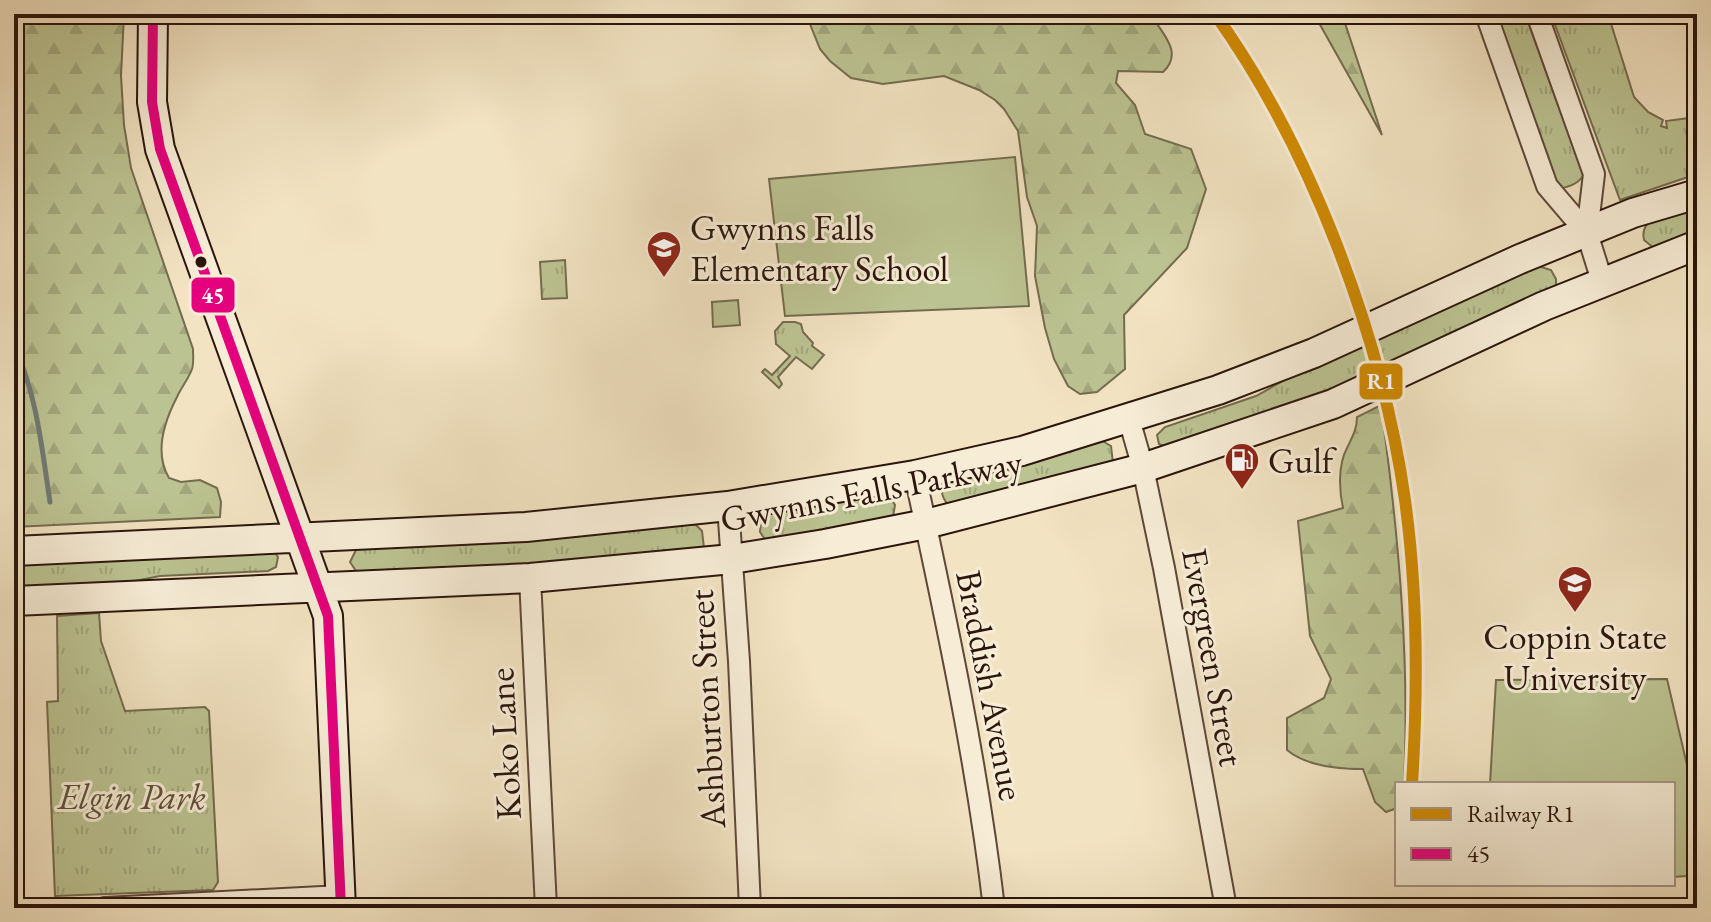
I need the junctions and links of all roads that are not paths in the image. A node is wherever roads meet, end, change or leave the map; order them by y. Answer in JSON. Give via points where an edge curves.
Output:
{"nodes":[{"id":1,"x":153,"y":14,"type":"edge"},
{"id":2,"x":1486,"y":14,"type":"edge"},
{"id":3,"x":1537,"y":14,"type":"edge"},
{"id":4,"x":1697,"y":194,"type":"edge"},
{"id":5,"x":1587,"y":233,"type":"junction"},
{"id":6,"x":1697,"y":245,"type":"edge"},
{"id":7,"x":1602,"y":281,"type":"junction"},
{"id":8,"x":1129,"y":419,"type":"junction"},
{"id":9,"x":1143,"y":468,"type":"junction"},
{"id":10,"x":915,"y":475,"type":"junction"},
{"id":11,"x":728,"y":506,"type":"junction"},
{"id":12,"x":926,"y":524,"type":"junction"},
{"id":13,"x":301,"y":538,"type":"junction"},
{"id":14,"x":14,"y":551,"type":"edge"},
{"id":15,"x":732,"y":559,"type":"junction"},
{"id":16,"x":530,"y":578,"type":"junction"},
{"id":17,"x":318,"y":587,"type":"junction"},
{"id":18,"x":14,"y":601,"type":"edge"},
{"id":19,"x":341,"y":902,"type":"edge"},
{"id":20,"x":105,"y":908,"type":"edge"},
{"id":21,"x":546,"y":908,"type":"edge"},
{"id":22,"x":750,"y":908,"type":"edge"},
{"id":23,"x":994,"y":908,"type":"edge"},
{"id":24,"x":1226,"y":908,"type":"edge"}],
"edges":[{"from":1,"to":13,"type":"main road","via":[[152,102],[160,149]]},
{"from":2,"to":5,"type":"street","via":[[1547,186]]},
{"from":3,"to":5,"type":"street","via":[[1594,174]]},
{"from":4,"to":5,"type":"main road","name":"Gwynns Falls Parkway"},
{"from":5,"to":7,"type":"street"},
{"from":5,"to":8,"type":"main road","name":"Gwynns Falls Parkway","via":[[1463,283],[1314,353]]},
{"from":6,"to":7,"type":"main road","name":"Gwynns Falls Parkway"},
{"from":7,"to":9,"type":"main road","name":"Gwynns Falls Parkway","via":[[1333,404]]},
{"from":8,"to":9,"type":"street","name":"Evergreen Street"},
{"from":8,"to":10,"type":"main road","name":"Gwynns Falls Parkway"},
{"from":9,"to":12,"type":"main road","name":"Gwynns Falls Parkway"},
{"from":9,"to":24,"type":"street","name":"Evergreen Street"},
{"from":10,"to":11,"type":"main road","name":"Gwynns Falls Parkway"},
{"from":10,"to":12,"type":"street","name":"Braddish Avenue"},
{"from":11,"to":13,"type":"main road","name":"Gwynns Falls Parkway","via":[[526,527]]},
{"from":11,"to":15,"type":"street","name":"Ashburton Street"},
{"from":12,"to":15,"type":"main road","name":"Gwynns Falls Parkway"},
{"from":12,"to":23,"type":"street","name":"Braddish Avenue","via":[[973,760]]},
{"from":13,"to":14,"type":"main road","name":"Gwynns Falls Parkway"},
{"from":13,"to":17,"type":"main road"},
{"from":15,"to":16,"type":"main road","name":"Gwynns Falls Parkway"},
{"from":15,"to":22,"type":"street","name":"Ashburton Street"},
{"from":16,"to":17,"type":"main road","name":"Gwynns Falls Parkway"},
{"from":16,"to":21,"type":"street","name":"Koko Lane"},
{"from":17,"to":18,"type":"main road","name":"Gwynns Falls Parkway"},
{"from":17,"to":19,"type":"main road","via":[[328,616]]},
{"from":19,"to":20,"type":"street"}]}
